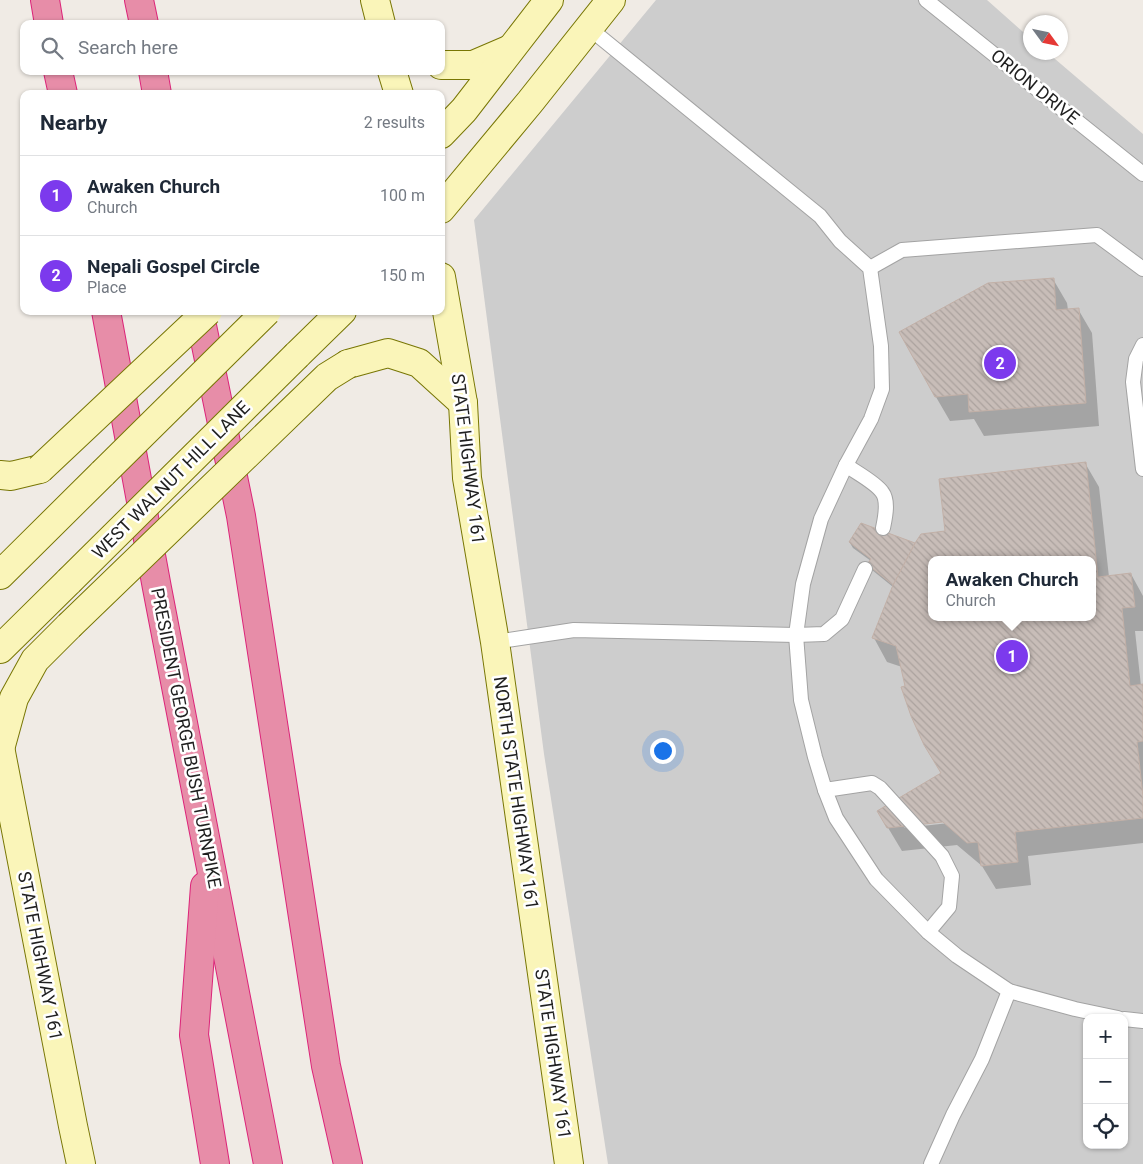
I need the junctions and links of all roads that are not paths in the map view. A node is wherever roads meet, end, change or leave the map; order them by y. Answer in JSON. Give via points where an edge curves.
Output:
{"nodes":[{"id":1,"x":45,"y":0,"type":"edge"},
{"id":2,"x":139,"y":0,"type":"edge"},
{"id":3,"x":549,"y":0,"type":"edge"},
{"id":4,"x":611,"y":0,"type":"edge"},
{"id":5,"x":926,"y":0,"type":"edge"},
{"id":6,"x":48,"y":20,"type":"edge"},
{"id":7,"x":143,"y":20,"type":"edge"},
{"id":8,"x":589,"y":28,"type":"junction"},
{"id":9,"x":510,"y":49,"type":"junction"},
{"id":10,"x":445,"y":65,"type":"edge"},
{"id":11,"x":59,"y":75,"type":"edge"},
{"id":12,"x":154,"y":75,"type":"edge"},
{"id":13,"x":390,"y":75,"type":"edge"},
{"id":14,"x":392,"y":75,"type":"edge"},
{"id":15,"x":62,"y":90,"type":"edge"},
{"id":16,"x":156,"y":90,"type":"edge"},
{"id":17,"x":387,"y":90,"type":"edge"},
{"id":18,"x":398,"y":90,"type":"edge"},
{"id":19,"x":445,"y":130,"type":"edge"},
{"id":20,"x":1143,"y":174,"type":"edge"},
{"id":21,"x":445,"y":204,"type":"edge"},
{"id":22,"x":870,"y":268,"type":"junction"},
{"id":23,"x":1143,"y":269,"type":"edge"},
{"id":24,"x":445,"y":300,"type":"edge"},
{"id":25,"x":107,"y":315,"type":"edge"},
{"id":26,"x":200,"y":315,"type":"edge"},
{"id":27,"x":204,"y":315,"type":"edge"},
{"id":28,"x":264,"y":315,"type":"edge"},
{"id":29,"x":339,"y":315,"type":"edge"},
{"id":30,"x":1143,"y":345,"type":"edge"},
{"id":31,"x":463,"y":403,"type":"junction"},
{"id":32,"x":846,"y":465,"type":"junction"},
{"id":33,"x":1143,"y":469,"type":"edge"},
{"id":34,"x":0,"y":475,"type":"edge"},
{"id":35,"x":883,"y":528,"type":"dead end"},
{"id":36,"x":865,"y":568,"type":"dead end"},
{"id":37,"x":0,"y":575,"type":"edge"},
{"id":38,"x":796,"y":635,"type":"junction"},
{"id":39,"x":495,"y":642,"type":"junction"},
{"id":40,"x":0,"y":649,"type":"edge"},
{"id":41,"x":0,"y":748,"type":"edge"},
{"id":42,"x":4,"y":788,"type":"edge"},
{"id":43,"x":825,"y":790,"type":"junction"},
{"id":44,"x":207,"y":849,"type":"junction"},
{"id":45,"x":928,"y":932,"type":"junction"},
{"id":46,"x":538,"y":944,"type":"joint"},
{"id":47,"x":1008,"y":991,"type":"junction"},
{"id":48,"x":1099,"y":1014,"type":"edge"},
{"id":49,"x":1128,"y":1019,"type":"edge"},
{"id":50,"x":1143,"y":1021,"type":"edge"},
{"id":51,"x":326,"y":1066,"type":"junction"},
{"id":52,"x":81,"y":1164,"type":"edge"},
{"id":53,"x":215,"y":1164,"type":"edge"},
{"id":54,"x":268,"y":1164,"type":"edge"},
{"id":55,"x":348,"y":1164,"type":"edge"},
{"id":56,"x":364,"y":1164,"type":"edge"},
{"id":57,"x":569,"y":1164,"type":"edge"},
{"id":58,"x":930,"y":1164,"type":"edge"}],
"edges":[{"from":1,"to":6,"type":"highway"},
{"from":2,"to":7,"type":"highway"},
{"from":3,"to":9,"type":"main road"},
{"from":4,"to":8,"type":"main road"},
{"from":5,"to":20,"type":"lane","name":"ORION DRIVE"},
{"from":8,"to":21,"type":"main road"},
{"from":8,"to":22,"type":"lane","via":[[820,216],[840,241]]},
{"from":9,"to":10,"type":"main road","via":[[473,65]]},
{"from":9,"to":19,"type":"main road"},
{"from":11,"to":15,"type":"highway"},
{"from":12,"to":16,"type":"highway"},
{"from":13,"to":17,"type":"main road"},
{"from":14,"to":18,"type":"main road"},
{"from":22,"to":23,"type":"lane","via":[[902,250],[1097,235]]},
{"from":22,"to":32,"type":"lane","via":[[881,346],[882,389],[871,419]]},
{"from":24,"to":31,"type":"main road","name":"STATE HIGHWAY 161"},
{"from":25,"to":44,"type":"highway","name":"PRESIDENT GEORGE BUSH TURNPIKE"},
{"from":26,"to":51,"type":"highway","via":[[241,516]]},
{"from":27,"to":34,"type":"main road","bridge":true,"via":[[40,469],[11,476]]},
{"from":28,"to":37,"type":"main road","bridge":true},
{"from":29,"to":40,"type":"main road","name":"WEST WALNUT HILL LANE","bridge":true},
{"from":30,"to":33,"type":"lane","via":[[1136,359],[1133,382]]},
{"from":31,"to":39,"type":"main road","name":"STATE HIGHWAY 161","via":[[467,478]]},
{"from":31,"to":41,"type":"main road","bridge":true,"via":[[419,363],[388,353],[348,364],[327,377],[35,660],[14,698]]},
{"from":32,"to":35,"type":"lane","via":[[882,492],[885,501]]},
{"from":32,"to":38,"type":"lane","via":[[821,519],[803,584]]},
{"from":36,"to":38,"type":"lane","via":[[842,619],[824,634]]},
{"from":38,"to":39,"type":"lane","via":[[574,630]]},
{"from":38,"to":43,"type":"lane","via":[[801,700]]},
{"from":39,"to":46,"type":"main road","name":"NORTH STATE HIGHWAY 161"},
{"from":41,"to":42,"type":"main road","name":"STATE HIGHWAY 161"},
{"from":42,"to":52,"type":"main road","name":"STATE HIGHWAY 161"},
{"from":43,"to":45,"type":"lane","via":[[836,818],[876,878]]},
{"from":43,"to":45,"type":"lane","via":[[872,783],[942,856],[952,876],[949,907]]},
{"from":44,"to":53,"type":"highway","via":[[194,1035]]},
{"from":44,"to":54,"type":"highway","name":"PRESIDENT GEORGE BUSH TURNPIKE"},
{"from":45,"to":47,"type":"lane"},
{"from":46,"to":57,"type":"main road","name":"STATE HIGHWAY 161"},
{"from":47,"to":48,"type":"lane"},
{"from":47,"to":58,"type":"lane","via":[[982,1059]]},
{"from":49,"to":50,"type":"lane"},
{"from":51,"to":55,"type":"highway"},
{"from":51,"to":56,"type":"highway"}]}
